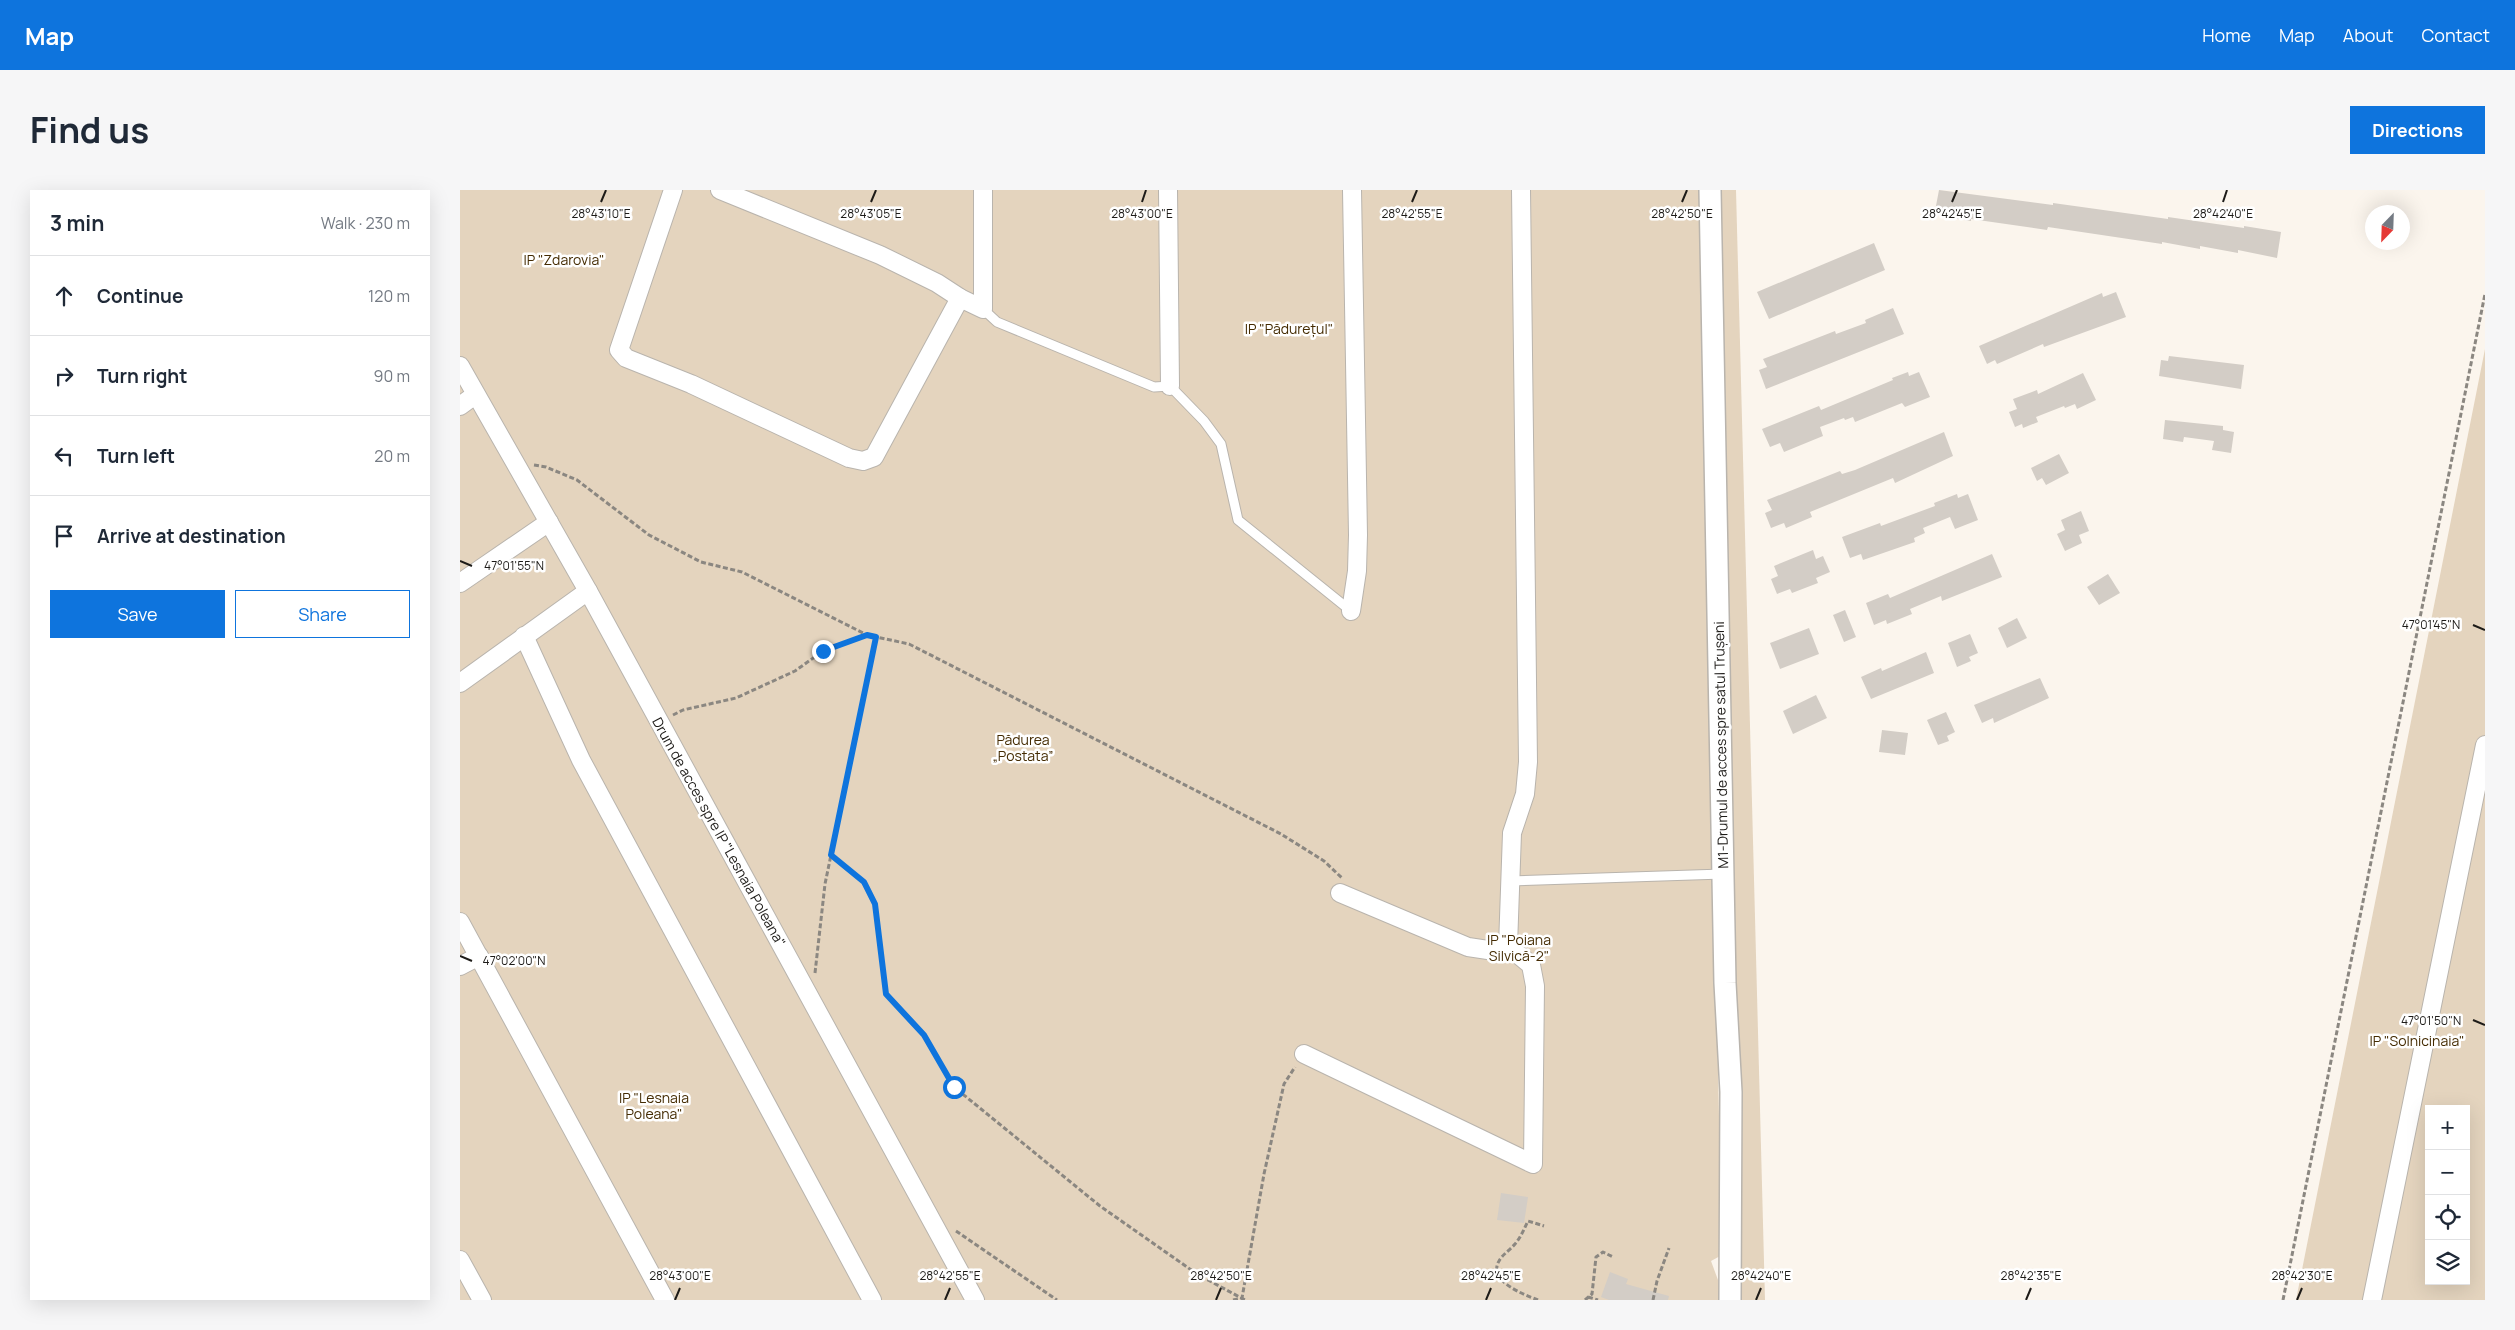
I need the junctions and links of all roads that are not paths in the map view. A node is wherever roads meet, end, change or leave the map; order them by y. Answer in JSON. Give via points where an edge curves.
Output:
{"nodes":[{"id":1,"x":673,"y":190,"type":"edge"},
{"id":2,"x":720,"y":190,"type":"edge"},
{"id":3,"x":983,"y":190,"type":"edge"},
{"id":4,"x":1168,"y":190,"type":"edge"},
{"id":5,"x":1352,"y":190,"type":"edge"},
{"id":6,"x":1521,"y":190,"type":"edge"},
{"id":7,"x":1710,"y":190,"type":"edge"},
{"id":8,"x":960,"y":298,"type":"junction"},
{"id":9,"x":983,"y":309,"type":"junction"},
{"id":10,"x":460,"y":366,"type":"edge"},
{"id":11,"x":1170,"y":386,"type":"junction"},
{"id":12,"x":475,"y":395,"type":"junction"},
{"id":13,"x":460,"y":406,"type":"edge"},
{"id":14,"x":549,"y":522,"type":"junction"},
{"id":15,"x":460,"y":583,"type":"edge"},
{"id":16,"x":588,"y":591,"type":"junction"},
{"id":17,"x":1352,"y":611,"type":"joint"},
{"id":18,"x":524,"y":636,"type":"junction"},
{"id":19,"x":460,"y":683,"type":"edge"},
{"id":20,"x":2485,"y":746,"type":"edge"},
{"id":21,"x":1724,"y":874,"type":"junction"},
{"id":22,"x":1510,"y":881,"type":"junction"},
{"id":23,"x":1340,"y":893,"type":"road end"},
{"id":24,"x":460,"y":922,"type":"edge"},
{"id":25,"x":1508,"y":946,"type":"junction"},
{"id":26,"x":479,"y":956,"type":"junction"},
{"id":27,"x":460,"y":966,"type":"edge"},
{"id":28,"x":1304,"y":1054,"type":"road end"},
{"id":29,"x":460,"y":1260,"type":"edge"},
{"id":30,"x":482,"y":1300,"type":"edge"},
{"id":31,"x":665,"y":1300,"type":"edge"},
{"id":32,"x":872,"y":1300,"type":"edge"},
{"id":33,"x":975,"y":1300,"type":"edge"},
{"id":34,"x":1730,"y":1300,"type":"edge"},
{"id":35,"x":2372,"y":1300,"type":"edge"}],
"edges":[{"from":1,"to":8,"type":"street","via":[[619,350],[626,358],[691,384],[849,458],[863,461],[874,458]]},
{"from":2,"to":8,"type":"street","via":[[880,255]]},
{"from":3,"to":9,"type":"street"},
{"from":4,"to":11,"type":"street"},
{"from":5,"to":17,"type":"street","via":[[1358,535]]},
{"from":6,"to":22,"type":"street","via":[[1528,762],[1525,794],[1512,833]]},
{"from":7,"to":21,"type":"street","name":"M1-Drumul de acces spre satul Trușeni"},
{"from":8,"to":9,"type":"street"},
{"from":9,"to":11,"type":"lane","via":[[997,322],[1154,387]]},
{"from":10,"to":12,"type":"street","name":"Drum de acces spre IP \"Lesnaia Poleana\""},
{"from":11,"to":17,"type":"lane","via":[[1221,444],[1238,520]]},
{"from":12,"to":13,"type":"street"},
{"from":12,"to":14,"type":"street","name":"Drum de acces spre IP \"Lesnaia Poleana\""},
{"from":14,"to":15,"type":"street"},
{"from":14,"to":16,"type":"street","name":"Drum de acces spre IP \"Lesnaia Poleana\""},
{"from":16,"to":18,"type":"street"},
{"from":16,"to":33,"type":"street","name":"Drum de acces spre IP \"Lesnaia Poleana\""},
{"from":18,"to":19,"type":"street"},
{"from":18,"to":32,"type":"street","via":[[581,760]]},
{"from":20,"to":35,"type":"street"},
{"from":21,"to":22,"type":"lane"},
{"from":21,"to":34,"type":"street","name":"M1-Drumul de acces spre satul Trușeni","via":[[1731,1092]]},
{"from":22,"to":25,"type":"street"},
{"from":23,"to":25,"type":"street","via":[[1468,947],[1488,950]]},
{"from":24,"to":26,"type":"street"},
{"from":25,"to":28,"type":"street","via":[[1530,965],[1535,986],[1533,1164]]},
{"from":26,"to":27,"type":"street"},
{"from":26,"to":31,"type":"street"},
{"from":29,"to":30,"type":"street"}]}
